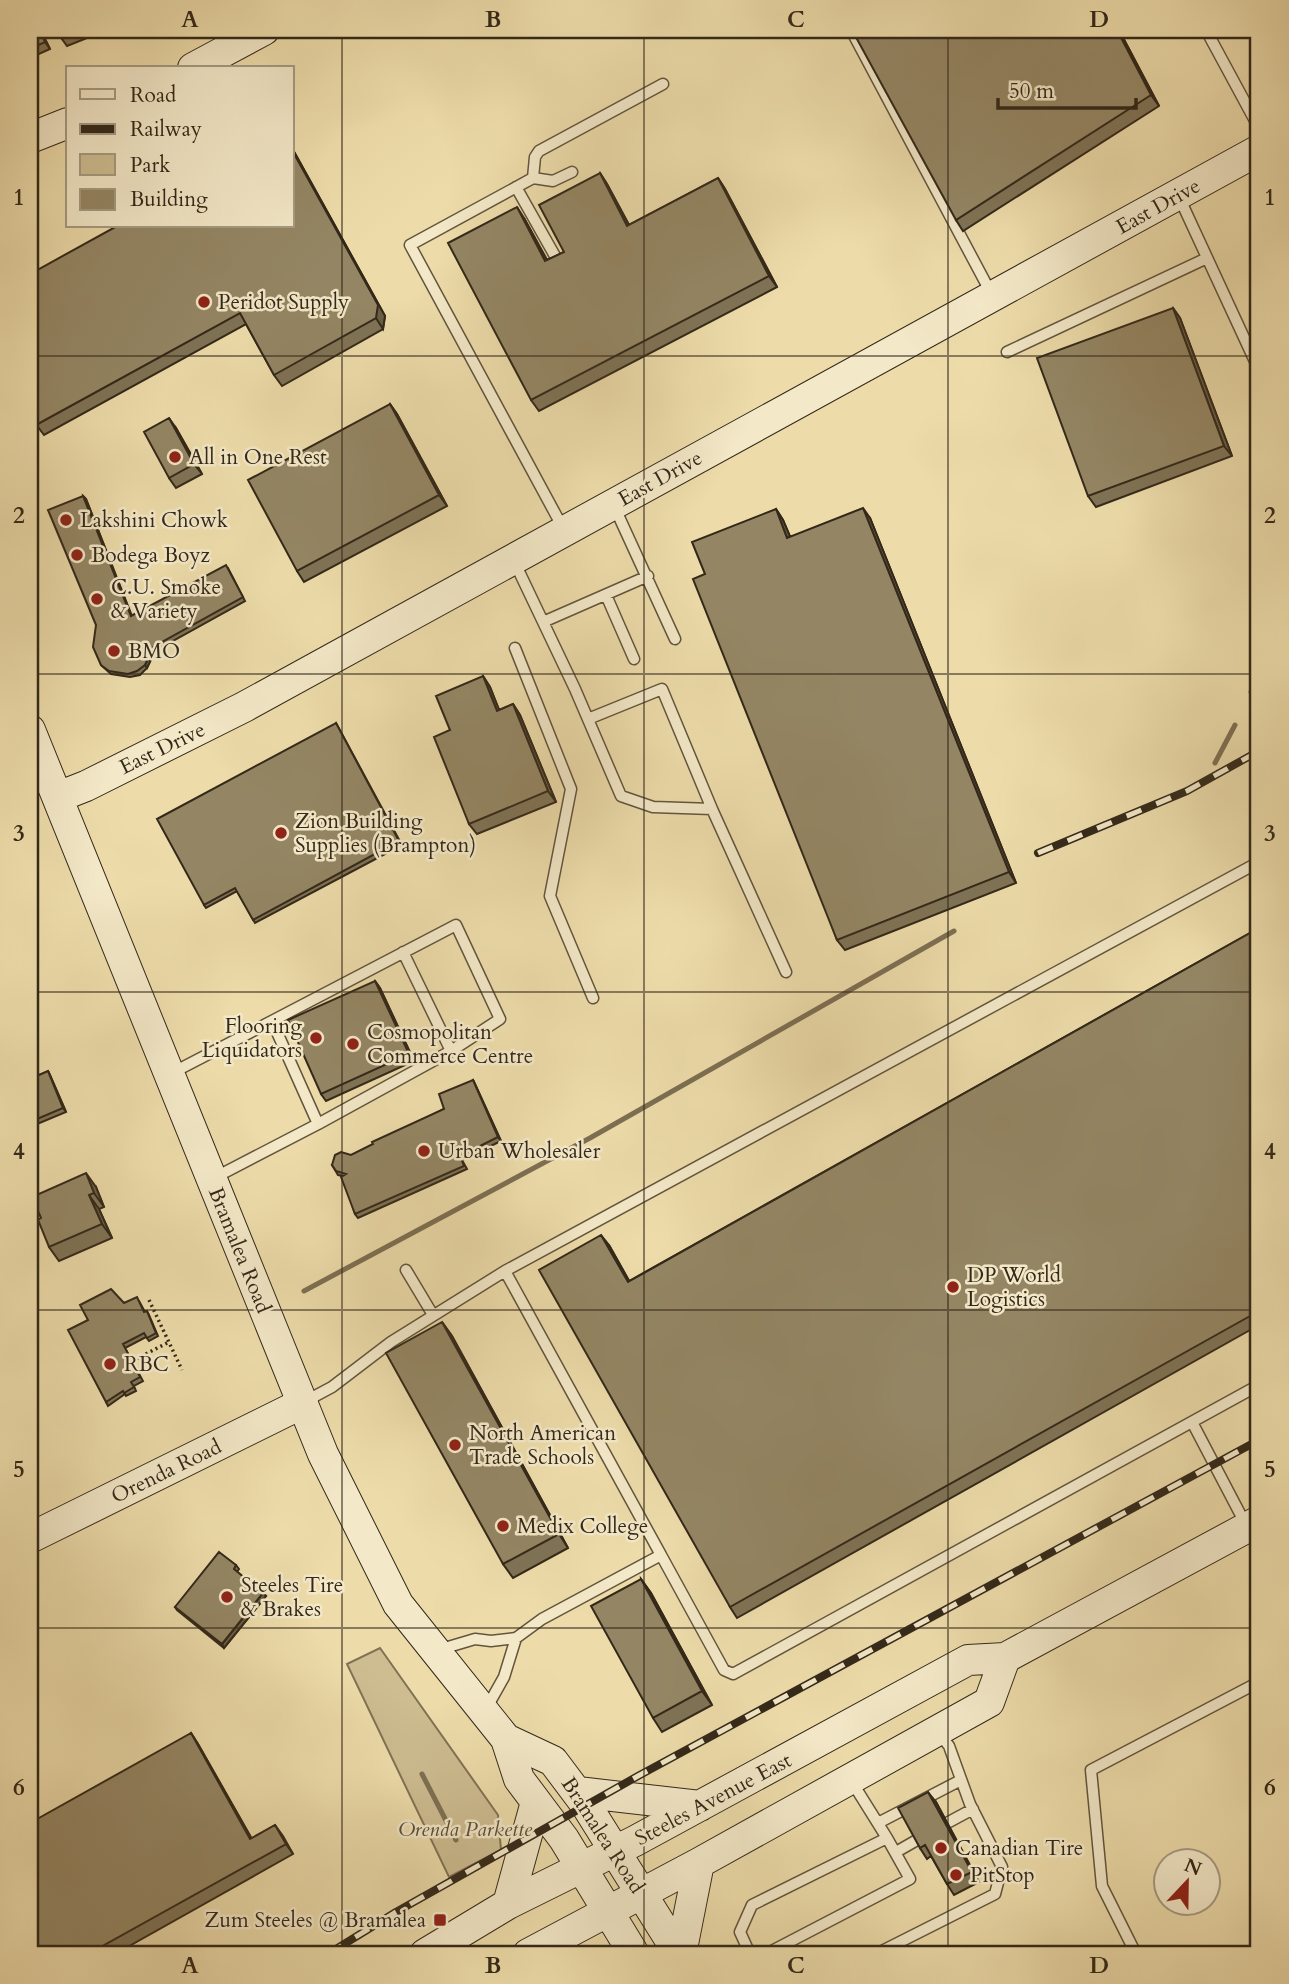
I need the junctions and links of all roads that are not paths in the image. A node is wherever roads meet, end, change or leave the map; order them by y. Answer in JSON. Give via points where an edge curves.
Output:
{"nodes":[{"id":1,"x":264,"y":30,"type":"edge"},
{"id":2,"x":851,"y":30,"type":"edge"},
{"id":3,"x":1206,"y":30,"type":"edge"},
{"id":4,"x":197,"y":66,"type":"edge"},
{"id":5,"x":663,"y":84,"type":"dead end"},
{"id":6,"x":66,"y":124,"type":"edge"},
{"id":7,"x":30,"y":138,"type":"edge"},
{"id":8,"x":1258,"y":149,"type":"edge"},
{"id":9,"x":572,"y":172,"type":"dead end"},
{"id":10,"x":533,"y":178,"type":"junction"},
{"id":11,"x":516,"y":187,"type":"junction"},
{"id":12,"x":1178,"y":195,"type":"junction"},
{"id":13,"x":555,"y":256,"type":"edge"},
{"id":14,"x":1207,"y":258,"type":"junction"},
{"id":15,"x":992,"y":296,"type":"junction"},
{"id":16,"x":1007,"y":352,"type":"dead end"},
{"id":17,"x":1259,"y":370,"type":"edge"},
{"id":18,"x":613,"y":504,"type":"junction"},
{"id":19,"x":564,"y":531,"type":"junction"},
{"id":20,"x":513,"y":559,"type":"junction"},
{"id":21,"x":648,"y":576,"type":"junction"},
{"id":22,"x":606,"y":595,"type":"junction"},
{"id":23,"x":543,"y":622,"type":"junction"},
{"id":24,"x":675,"y":639,"type":"dead end"},
{"id":25,"x":515,"y":648,"type":"dead end"},
{"id":26,"x":634,"y":659,"type":"dead end"},
{"id":27,"x":588,"y":719,"type":"junction"},
{"id":28,"x":30,"y":730,"type":"edge"},
{"id":29,"x":58,"y":797,"type":"junction"},
{"id":30,"x":712,"y":809,"type":"junction"},
{"id":31,"x":1259,"y":862,"type":"edge"},
{"id":32,"x":403,"y":952,"type":"junction"},
{"id":33,"x":786,"y":972,"type":"dead end"},
{"id":34,"x":593,"y":998,"type":"dead end"},
{"id":35,"x":272,"y":1021,"type":"junction"},
{"id":36,"x":451,"y":1051,"type":"junction"},
{"id":37,"x":169,"y":1074,"type":"junction"},
{"id":38,"x":318,"y":1124,"type":"junction"},
{"id":39,"x":212,"y":1180,"type":"junction"},
{"id":40,"x":407,"y":1270,"type":"dead end"},
{"id":41,"x":505,"y":1271,"type":"junction"},
{"id":42,"x":433,"y":1315,"type":"junction"},
{"id":43,"x":1259,"y":1385,"type":"edge"},
{"id":44,"x":303,"y":1403,"type":"junction"},
{"id":45,"x":1192,"y":1422,"type":"junction"},
{"id":46,"x":1254,"y":1524,"type":"edge"},
{"id":47,"x":30,"y":1538,"type":"edge"},
{"id":48,"x":661,"y":1555,"type":"junction"},
{"id":49,"x":516,"y":1638,"type":"junction"},
{"id":50,"x":436,"y":1651,"type":"junction"},
{"id":51,"x":1005,"y":1658,"type":"junction"},
{"id":52,"x":1259,"y":1682,"type":"edge"},
{"id":53,"x":485,"y":1711,"type":"junction"},
{"id":54,"x":937,"y":1731,"type":"junction"},
{"id":55,"x":506,"y":1739,"type":"junction"},
{"id":56,"x":851,"y":1779,"type":"junction"},
{"id":57,"x":961,"y":1780,"type":"junction"},
{"id":58,"x":578,"y":1792,"type":"junction"},
{"id":59,"x":536,"y":1802,"type":"junction"},
{"id":60,"x":700,"y":1806,"type":"junction"},
{"id":61,"x":973,"y":1809,"type":"junction"},
{"id":62,"x":947,"y":1823,"type":"edge"},
{"id":63,"x":878,"y":1824,"type":"junction"},
{"id":64,"x":887,"y":1838,"type":"junction"},
{"id":65,"x":917,"y":1840,"type":"edge"},
{"id":66,"x":615,"y":1851,"type":"junction"},
{"id":67,"x":896,"y":1852,"type":"junction"},
{"id":68,"x":699,"y":1863,"type":"junction"},
{"id":69,"x":582,"y":1867,"type":"junction"},
{"id":70,"x":641,"y":1894,"type":"junction"},
{"id":71,"x":508,"y":1904,"type":"junction"},
{"id":72,"x":609,"y":1910,"type":"junction"},
{"id":73,"x":425,"y":1954,"type":"edge"},
{"id":74,"x":528,"y":1954,"type":"edge"},
{"id":75,"x":634,"y":1954,"type":"edge"},
{"id":76,"x":680,"y":1954,"type":"edge"},
{"id":77,"x":750,"y":1954,"type":"edge"},
{"id":78,"x":766,"y":1954,"type":"edge"},
{"id":79,"x":876,"y":1954,"type":"edge"},
{"id":80,"x":1136,"y":1954,"type":"edge"}],
"edges":[{"from":1,"to":4,"type":"main road"},
{"from":2,"to":15,"type":"lane"},
{"from":3,"to":8,"type":"lane"},
{"from":5,"to":10,"type":"lane","via":[[539,151]]},
{"from":6,"to":7,"type":"main road"},
{"from":8,"to":12,"type":"main road","name":"East Drive"},
{"from":9,"to":10,"type":"lane","via":[[553,181]]},
{"from":10,"to":11,"type":"lane"},
{"from":11,"to":13,"type":"lane"},
{"from":11,"to":19,"type":"lane","via":[[410,245]]},
{"from":12,"to":14,"type":"lane"},
{"from":12,"to":15,"type":"main road","name":"East Drive"},
{"from":14,"to":16,"type":"lane"},
{"from":14,"to":17,"type":"lane"},
{"from":15,"to":18,"type":"main road","name":"East Drive"},
{"from":18,"to":19,"type":"main road","name":"East Drive"},
{"from":18,"to":21,"type":"lane"},
{"from":19,"to":20,"type":"main road","name":"East Drive"},
{"from":20,"to":23,"type":"lane"},
{"from":20,"to":29,"type":"main road","name":"East Drive","via":[[244,707]]},
{"from":21,"to":22,"type":"lane"},
{"from":21,"to":24,"type":"lane"},
{"from":22,"to":23,"type":"lane"},
{"from":22,"to":26,"type":"lane"},
{"from":23,"to":27,"type":"lane"},
{"from":25,"to":34,"type":"lane","via":[[570,789],[550,896]]},
{"from":27,"to":30,"type":"lane","via":[[621,796],[653,807]]},
{"from":27,"to":30,"type":"lane","via":[[662,689]]},
{"from":28,"to":29,"type":"main road","name":"Bramalea Road"},
{"from":29,"to":37,"type":"main road","name":"Bramalea Road"},
{"from":30,"to":33,"type":"lane"},
{"from":31,"to":41,"type":"lane"},
{"from":32,"to":35,"type":"lane"},
{"from":32,"to":36,"type":"lane"},
{"from":32,"to":36,"type":"lane","via":[[456,925],[500,1019]]},
{"from":35,"to":37,"type":"lane"},
{"from":35,"to":38,"type":"lane"},
{"from":36,"to":38,"type":"lane"},
{"from":37,"to":39,"type":"main road","name":"Bramalea Road"},
{"from":38,"to":39,"type":"lane"},
{"from":39,"to":44,"type":"main road","name":"Bramalea Road"},
{"from":40,"to":42,"type":"lane"},
{"from":41,"to":42,"type":"lane"},
{"from":41,"to":48,"type":"lane"},
{"from":42,"to":44,"type":"lane"},
{"from":43,"to":45,"type":"lane"},
{"from":44,"to":47,"type":"main road","name":"Orenda Road"},
{"from":44,"to":50,"type":"main road","name":"Bramalea Road","via":[[390,1590]]},
{"from":45,"to":46,"type":"lane"},
{"from":45,"to":48,"type":"lane","via":[[733,1674],[724,1670]]},
{"from":46,"to":51,"type":"main road","name":"Steeles Avenue East"},
{"from":48,"to":49,"type":"lane","via":[[542,1619]]},
{"from":49,"to":50,"type":"lane","via":[[475,1639]]},
{"from":49,"to":53,"type":"lane","via":[[504,1677]]},
{"from":50,"to":53,"type":"main road","name":"Bramalea Road"},
{"from":51,"to":54,"type":"main road","via":[[989,1702]]},
{"from":51,"to":60,"type":"main road","name":"Steeles Avenue East","via":[[968,1660]]},
{"from":52,"to":80,"type":"lane","via":[[1091,1770],[1102,1886]]},
{"from":53,"to":55,"type":"main road","name":"Bramalea Road"},
{"from":54,"to":56,"type":"main road"},
{"from":54,"to":57,"type":"lane","via":[[949,1746]]},
{"from":55,"to":58,"type":"main road","name":"Bramalea Road","via":[[553,1761]]},
{"from":55,"to":59,"type":"main road","name":"Bramalea Road","via":[[519,1779]]},
{"from":56,"to":63,"type":"lane"},
{"from":56,"to":68,"type":"main road"},
{"from":57,"to":61,"type":"lane"},
{"from":57,"to":63,"type":"lane"},
{"from":58,"to":60,"type":"main road"},
{"from":58,"to":66,"type":"main road","name":"Bramalea Road"},
{"from":59,"to":69,"type":"main road","name":"Bramalea Road"},
{"from":59,"to":71,"type":"main road"},
{"from":60,"to":66,"type":"main road","name":"Steeles Avenue East"},
{"from":61,"to":62,"type":"lane"},
{"from":61,"to":79,"type":"lane","via":[[1002,1867],[995,1894]]},
{"from":63,"to":64,"type":"lane"},
{"from":64,"to":67,"type":"lane"},
{"from":64,"to":77,"type":"lane","via":[[752,1905],[740,1932]]},
{"from":65,"to":67,"type":"lane"},
{"from":66,"to":69,"type":"main road","name":"Steeles Avenue East"},
{"from":66,"to":70,"type":"main road","name":"Bramalea Road"},
{"from":67,"to":78,"type":"lane","via":[[910,1879]]},
{"from":68,"to":70,"type":"main road"},
{"from":68,"to":76,"type":"main road"},
{"from":69,"to":71,"type":"main road","name":"Steeles Avenue East"},
{"from":69,"to":72,"type":"main road","name":"Bramalea Road"},
{"from":70,"to":72,"type":"main road"},
{"from":70,"to":76,"type":"main road","name":"Bramalea Road"},
{"from":71,"to":73,"type":"main road","name":"Steeles Avenue East"},
{"from":72,"to":74,"type":"main road"},
{"from":72,"to":75,"type":"main road","name":"Bramalea Road"}]}
